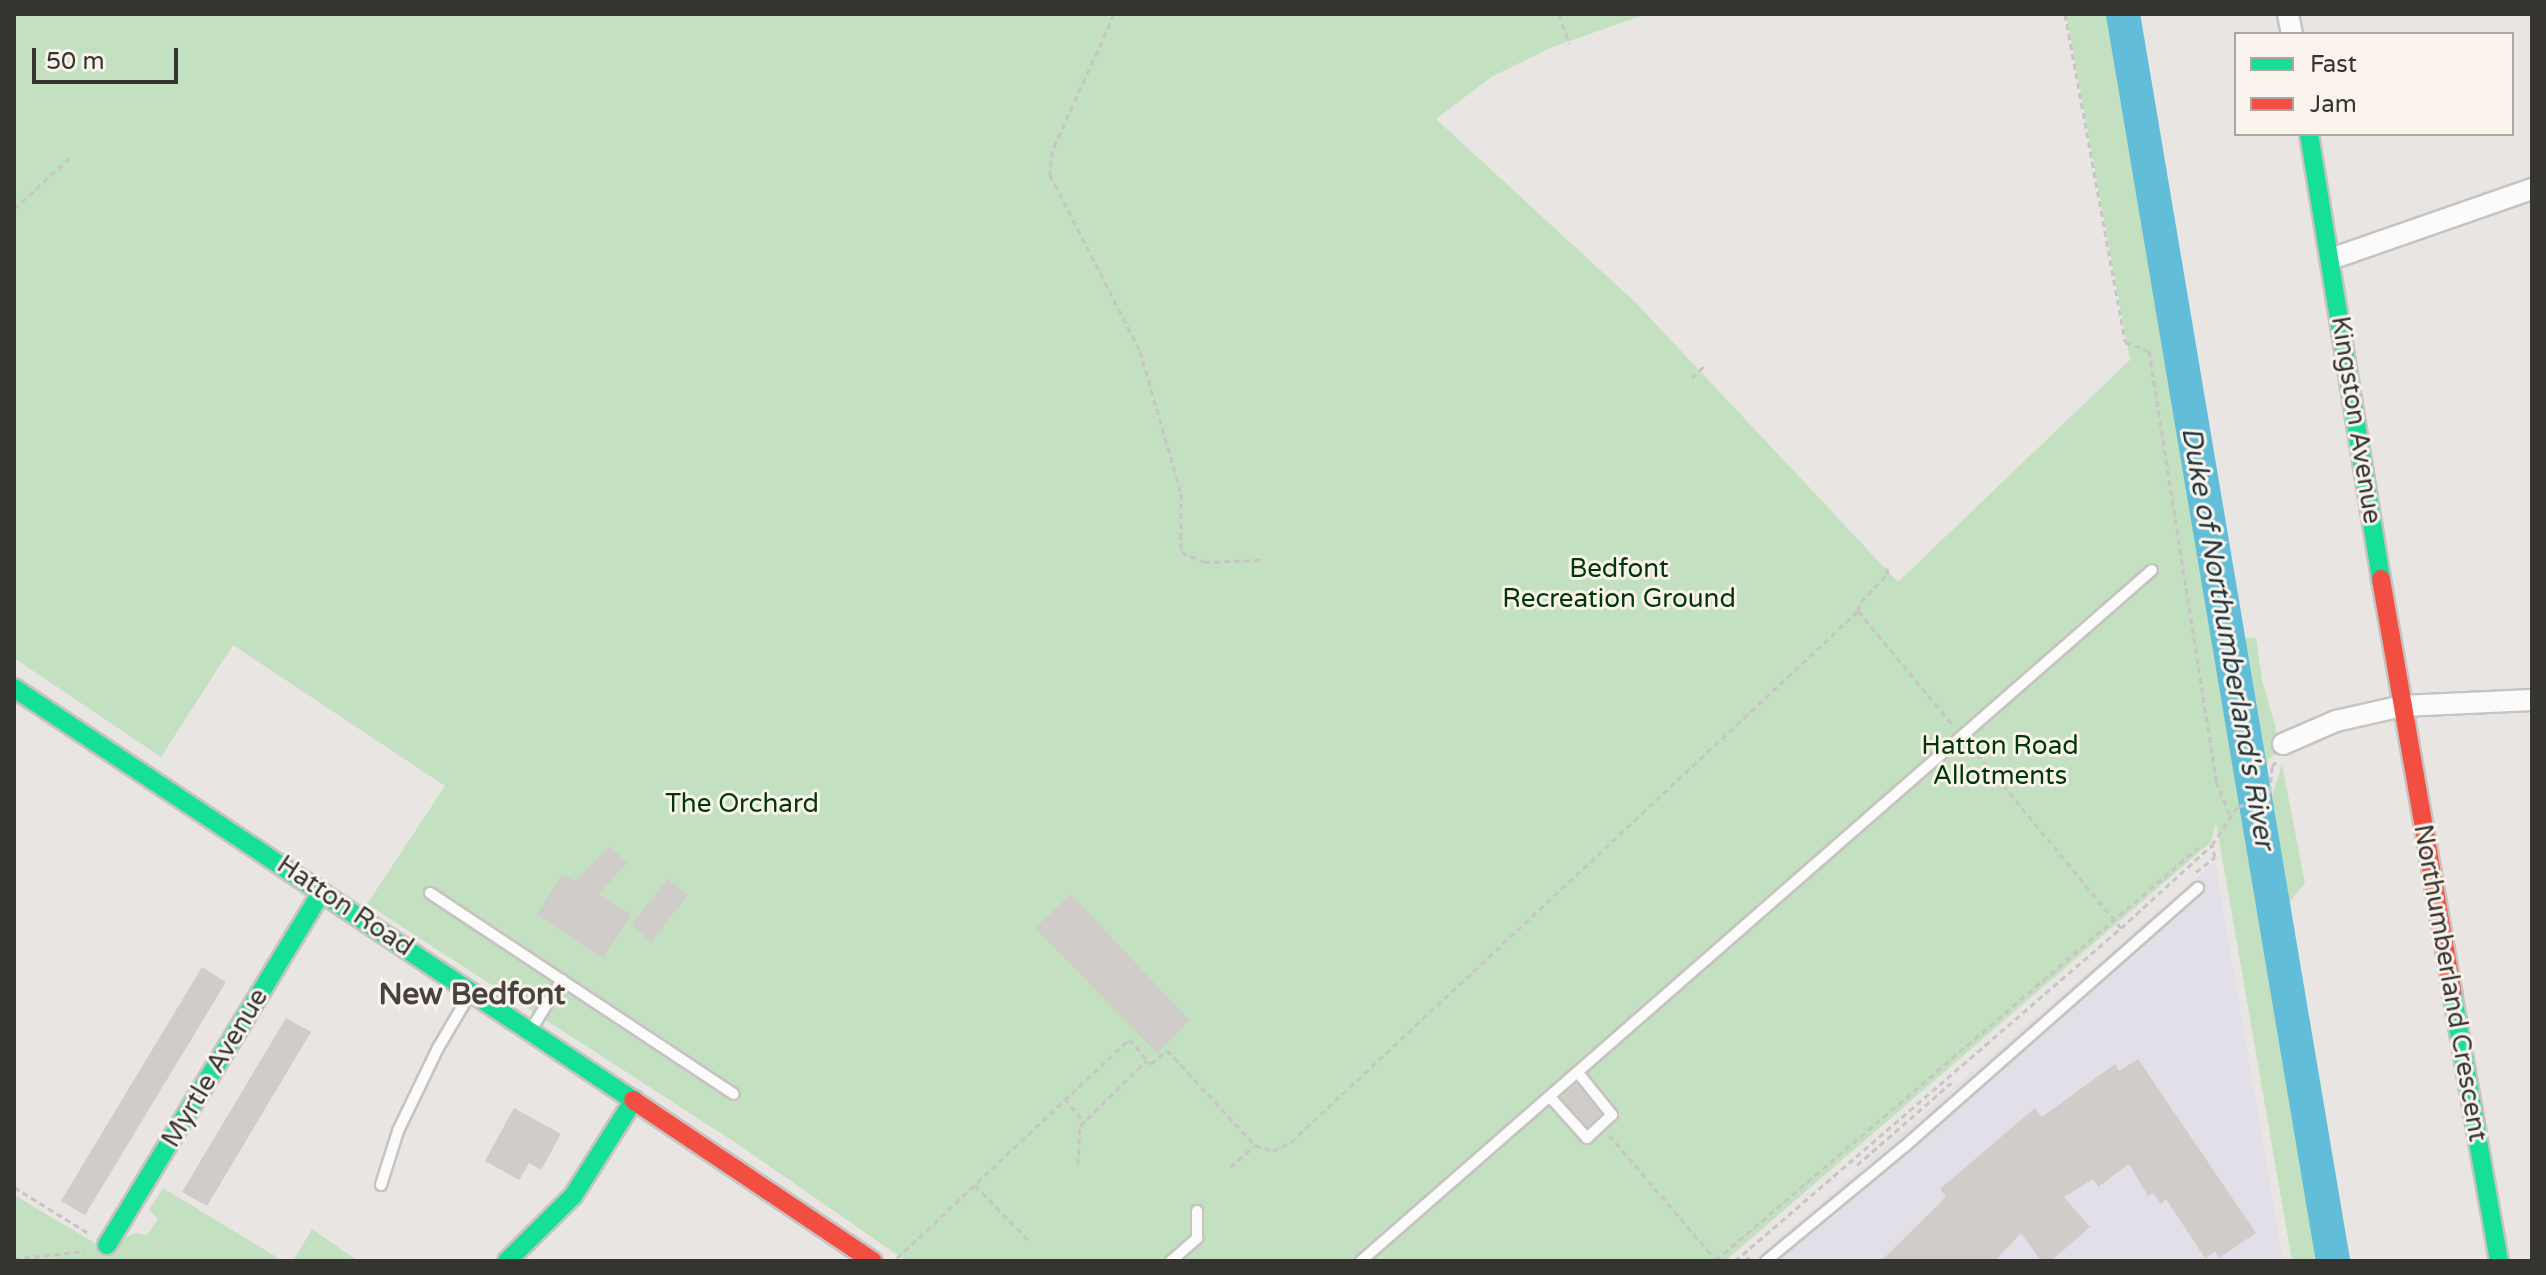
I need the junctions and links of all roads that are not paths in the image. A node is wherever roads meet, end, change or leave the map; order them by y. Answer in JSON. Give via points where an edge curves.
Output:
{"nodes":[{"id":1,"x":2309,"y":136,"type":"edge"},
{"id":2,"x":2532,"y":189,"type":"edge"},
{"id":3,"x":2331,"y":259,"type":"junction"},
{"id":4,"x":2152,"y":570,"type":"dead end"},
{"id":5,"x":14,"y":688,"type":"edge"},
{"id":6,"x":2532,"y":700,"type":"edge"},
{"id":7,"x":2402,"y":706,"type":"junction"},
{"id":8,"x":2283,"y":744,"type":"road end"},
{"id":9,"x":2198,"y":888,"type":"dead end"},
{"id":10,"x":322,"y":892,"type":"junction"},
{"id":11,"x":430,"y":893,"type":"dead end"},
{"id":12,"x":562,"y":980,"type":"junction"},
{"id":13,"x":472,"y":990,"type":"junction"},
{"id":14,"x":531,"y":1029,"type":"junction"},
{"id":15,"x":1579,"y":1074,"type":"junction"},
{"id":16,"x":734,"y":1094,"type":"dead end"},
{"id":17,"x":1551,"y":1098,"type":"junction"},
{"id":18,"x":634,"y":1100,"type":"junction"},
{"id":19,"x":381,"y":1185,"type":"dead end"},
{"id":20,"x":1197,"y":1211,"type":"dead end"},
{"id":21,"x":102,"y":1246,"type":"road end"},
{"id":22,"x":507,"y":1261,"type":"edge"},
{"id":23,"x":873,"y":1261,"type":"edge"},
{"id":24,"x":1171,"y":1261,"type":"edge"},
{"id":25,"x":1361,"y":1261,"type":"edge"},
{"id":26,"x":1766,"y":1261,"type":"edge"},
{"id":27,"x":2499,"y":1261,"type":"edge"}],
"edges":[{"from":1,"to":3,"type":"street","name":"Kingston Avenue"},
{"from":2,"to":3,"type":"street"},
{"from":3,"to":7,"type":"street","name":"Kingston Avenue"},
{"from":4,"to":15,"type":"lane"},
{"from":5,"to":10,"type":"street","name":"Hatton Road"},
{"from":6,"to":7,"type":"street"},
{"from":7,"to":8,"type":"street","via":[[2336,721]]},
{"from":7,"to":27,"type":"street","name":"Northumberland Crescent"},
{"from":9,"to":26,"type":"lane"},
{"from":10,"to":13,"type":"street","name":"Hatton Road"},
{"from":10,"to":21,"type":"street","name":"Myrtle Avenue"},
{"from":11,"to":12,"type":"lane"},
{"from":12,"to":14,"type":"lane"},
{"from":12,"to":16,"type":"lane"},
{"from":13,"to":14,"type":"street","name":"Hatton Road"},
{"from":13,"to":19,"type":"lane","via":[[398,1131]]},
{"from":14,"to":18,"type":"street","name":"Hatton Road"},
{"from":15,"to":17,"type":"lane"},
{"from":15,"to":17,"type":"lane","via":[[1612,1115],[1587,1138]]},
{"from":17,"to":25,"type":"lane"},
{"from":18,"to":22,"type":"street","via":[[573,1196]]},
{"from":18,"to":23,"type":"street","name":"Hatton Road"},
{"from":20,"to":24,"type":"lane","via":[[1197,1238]]}]}
